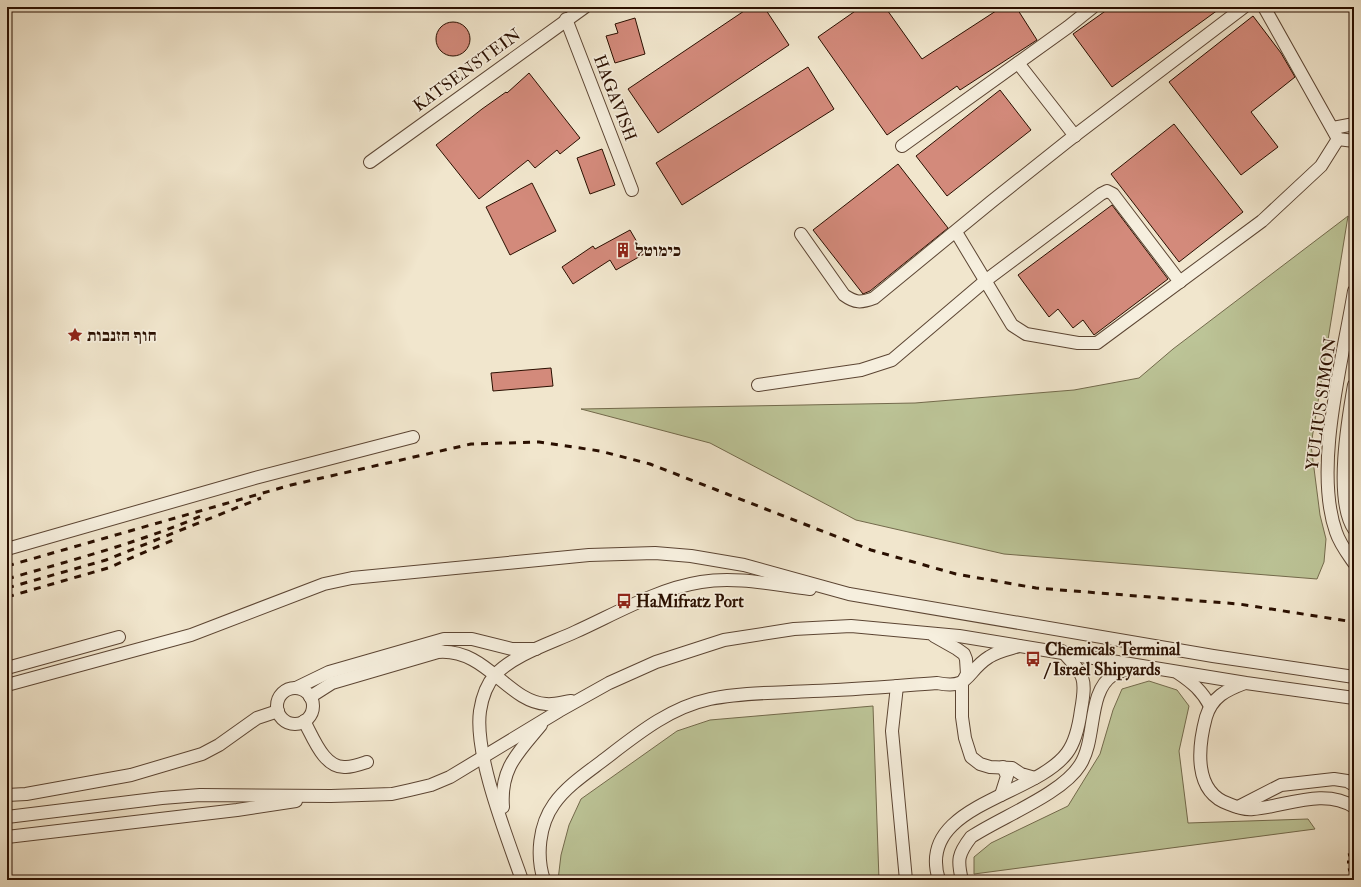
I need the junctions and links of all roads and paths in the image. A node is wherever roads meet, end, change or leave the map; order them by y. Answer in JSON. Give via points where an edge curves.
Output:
{"nodes":[{"id":1,"x":585,"y":7,"type":"edge"},
{"id":2,"x":1093,"y":7,"type":"edge"},
{"id":3,"x":1244,"y":7,"type":"edge"},
{"id":4,"x":1264,"y":7,"type":"edge"},
{"id":5,"x":566,"y":20,"type":"junction"},
{"id":6,"x":1018,"y":63,"type":"junction"},
{"id":7,"x":1354,"y":124,"type":"edge"},
{"id":8,"x":1335,"y":133,"type":"junction"},
{"id":9,"x":1075,"y":136,"type":"junction"},
{"id":10,"x":1354,"y":141,"type":"edge"},
{"id":11,"x":902,"y":146,"type":"dead end"},
{"id":12,"x":370,"y":162,"type":"dead end"},
{"id":13,"x":632,"y":190,"type":"dead end"},
{"id":14,"x":956,"y":232,"type":"junction"},
{"id":15,"x":801,"y":234,"type":"dead end"},
{"id":16,"x":985,"y":281,"type":"junction"},
{"id":17,"x":1180,"y":282,"type":"junction"},
{"id":18,"x":1354,"y":291,"type":"edge"},
{"id":19,"x":758,"y":385,"type":"dead end"},
{"id":20,"x":1354,"y":385,"type":"edge"},
{"id":21,"x":413,"y":437,"type":"dead end"},
{"id":22,"x":1354,"y":529,"type":"edge"},
{"id":23,"x":7,"y":549,"type":"edge"},
{"id":24,"x":1354,"y":563,"type":"edge"},
{"id":25,"x":849,"y":594,"type":"junction"},
{"id":26,"x":930,"y":633,"type":"junction"},
{"id":27,"x":119,"y":637,"type":"dead end"},
{"id":28,"x":1023,"y":645,"type":"junction"},
{"id":29,"x":537,"y":649,"type":"junction"},
{"id":30,"x":1062,"y":651,"type":"junction"},
{"id":31,"x":1148,"y":666,"type":"junction"},
{"id":32,"x":7,"y":668,"type":"edge"},
{"id":33,"x":1174,"y":670,"type":"junction"},
{"id":34,"x":495,"y":675,"type":"junction"},
{"id":35,"x":1354,"y":677,"type":"edge"},
{"id":36,"x":1246,"y":682,"type":"junction"},
{"id":37,"x":962,"y":683,"type":"junction"},
{"id":38,"x":7,"y":685,"type":"edge"},
{"id":39,"x":897,"y":686,"type":"junction"},
{"id":40,"x":296,"y":688,"type":"junction"},
{"id":41,"x":310,"y":697,"type":"junction"},
{"id":42,"x":1354,"y":698,"type":"edge"},
{"id":43,"x":580,"y":699,"type":"junction"},
{"id":44,"x":1210,"y":706,"type":"junction"},
{"id":45,"x":278,"y":711,"type":"junction"},
{"id":46,"x":546,"y":719,"type":"junction"},
{"id":47,"x":304,"y":721,"type":"junction"},
{"id":48,"x":484,"y":757,"type":"junction"},
{"id":49,"x":367,"y":762,"type":"dead end"},
{"id":50,"x":1003,"y":767,"type":"junction"},
{"id":51,"x":1035,"y":778,"type":"junction"},
{"id":52,"x":1354,"y":785,"type":"edge"},
{"id":53,"x":7,"y":795,"type":"edge"},
{"id":54,"x":1001,"y":795,"type":"junction"},
{"id":55,"x":331,"y":796,"type":"junction"},
{"id":56,"x":1236,"y":807,"type":"junction"},
{"id":57,"x":1354,"y":807,"type":"edge"},
{"id":58,"x":7,"y":817,"type":"edge"},
{"id":59,"x":7,"y":837,"type":"edge"},
{"id":60,"x":509,"y":842,"type":"junction"},
{"id":61,"x":522,"y":880,"type":"edge"},
{"id":62,"x":544,"y":880,"type":"edge"},
{"id":63,"x":906,"y":880,"type":"edge"},
{"id":64,"x":939,"y":880,"type":"edge"},
{"id":65,"x":962,"y":880,"type":"edge"}],
"edges":[{"from":1,"to":5,"type":"street","name":"KATSENSTEIN"},
{"from":2,"to":6,"type":"street"},
{"from":3,"to":9,"type":"street"},
{"from":4,"to":8,"type":"street"},
{"from":5,"to":12,"type":"street","name":"KATSENSTEIN"},
{"from":5,"to":13,"type":"street","name":"HAGAVISH"},
{"from":6,"to":9,"type":"street"},
{"from":6,"to":11,"type":"street"},
{"from":7,"to":8,"type":"street"},
{"from":8,"to":10,"type":"street"},
{"from":8,"to":17,"type":"street","via":[[1321,166],[1262,221]]},
{"from":9,"to":14,"type":"street","via":[[990,202]]},
{"from":14,"to":15,"type":"street","via":[[874,298],[861,303],[852,301],[844,295]]},
{"from":14,"to":16,"type":"street"},
{"from":16,"to":17,"type":"street","via":[[1012,325],[1026,334],[1084,343],[1097,343]]},
{"from":16,"to":17,"type":"street","via":[[1107,191],[1113,194]]},
{"from":16,"to":19,"type":"street","via":[[892,360],[861,370]]},
{"from":18,"to":24,"type":"street","name":"YULIUS SIMON","via":[[1327,462],[1335,531]]},
{"from":20,"to":22,"type":"street","name":"YULIUS SIMON","via":[[1344,458],[1344,490],[1346,510]]},
{"from":21,"to":23,"type":"street","via":[[255,478]]},
{"from":25,"to":29,"type":"street","via":[[738,580],[702,582],[661,594]]},
{"from":25,"to":35,"type":"street","via":[[1213,656]]},
{"from":25,"to":38,"type":"street","via":[[744,565],[655,553],[589,555],[352,578],[324,584],[191,635]]},
{"from":26,"to":28,"type":"street"},
{"from":26,"to":37,"type":"street","via":[[964,654],[967,674]]},
{"from":26,"to":43,"type":"street","via":[[851,626],[754,634],[724,640],[656,662]]},
{"from":27,"to":32,"type":"street"},
{"from":28,"to":30,"type":"street"},
{"from":28,"to":37,"type":"street","via":[[990,657]]},
{"from":29,"to":34,"type":"street"},
{"from":29,"to":40,"type":"street","via":[[512,648],[472,639],[444,639],[329,672]]},
{"from":30,"to":31,"type":"street"},
{"from":30,"to":51,"type":"street","via":[[1080,670],[1084,684],[1078,728],[1066,754]]},
{"from":31,"to":33,"type":"street"},
{"from":31,"to":65,"type":"street","via":[[1123,670],[1107,680],[1097,696],[1088,748],[1080,765],[1068,780],[971,837],[962,849],[958,864]]},
{"from":33,"to":36,"type":"street"},
{"from":33,"to":44,"type":"street","via":[[1192,682],[1203,693]]},
{"from":34,"to":41,"type":"street","via":[[480,663],[459,653],[438,652],[332,684]]},
{"from":34,"to":43,"type":"street","via":[[533,702],[546,704]]},
{"from":34,"to":48,"type":"street","via":[[485,692],[480,711],[480,736]]},
{"from":36,"to":42,"type":"street"},
{"from":36,"to":44,"type":"street","via":[[1228,689]]},
{"from":37,"to":39,"type":"street","via":[[956,686],[937,683]]},
{"from":37,"to":50,"type":"street","via":[[962,717],[970,757],[980,764]]},
{"from":39,"to":62,"type":"street","via":[[755,692],[710,699],[680,708],[632,738],[583,776],[554,805],[545,821],[541,837],[539,854]]},
{"from":39,"to":63,"type":"street","via":[[892,731]]},
{"from":40,"to":41,"type":"street"},
{"from":40,"to":45,"type":"street","via":[[282,694],[277,705]]},
{"from":41,"to":47,"type":"street","via":[[312,708]]},
{"from":43,"to":46,"type":"street"},
{"from":44,"to":56,"type":"street","via":[[1203,730],[1201,750],[1204,785],[1213,796]]},
{"from":45,"to":47,"type":"street","via":[[284,720],[293,724]]},
{"from":45,"to":53,"type":"street","via":[[257,718],[202,754],[130,775],[26,794]]},
{"from":46,"to":48,"type":"street"},
{"from":46,"to":60,"type":"street","via":[[512,760],[505,777],[502,789]]},
{"from":47,"to":49,"type":"street","via":[[328,760],[336,766],[346,767]]},
{"from":48,"to":55,"type":"street","via":[[431,786],[392,794]]},
{"from":48,"to":60,"type":"street"},
{"from":50,"to":51,"type":"street"},
{"from":50,"to":54,"type":"street","via":[[1007,776]]},
{"from":51,"to":54,"type":"street"},
{"from":52,"to":56,"type":"street","via":[[1334,779],[1281,785]]},
{"from":54,"to":64,"type":"street","via":[[962,816],[947,830],[936,860]]},
{"from":55,"to":58,"type":"street","via":[[185,796]]},
{"from":55,"to":59,"type":"street","via":[[237,810]]},
{"from":56,"to":57,"type":"street","via":[[1252,809],[1317,798],[1339,801]]},
{"from":60,"to":61,"type":"street"}]}
